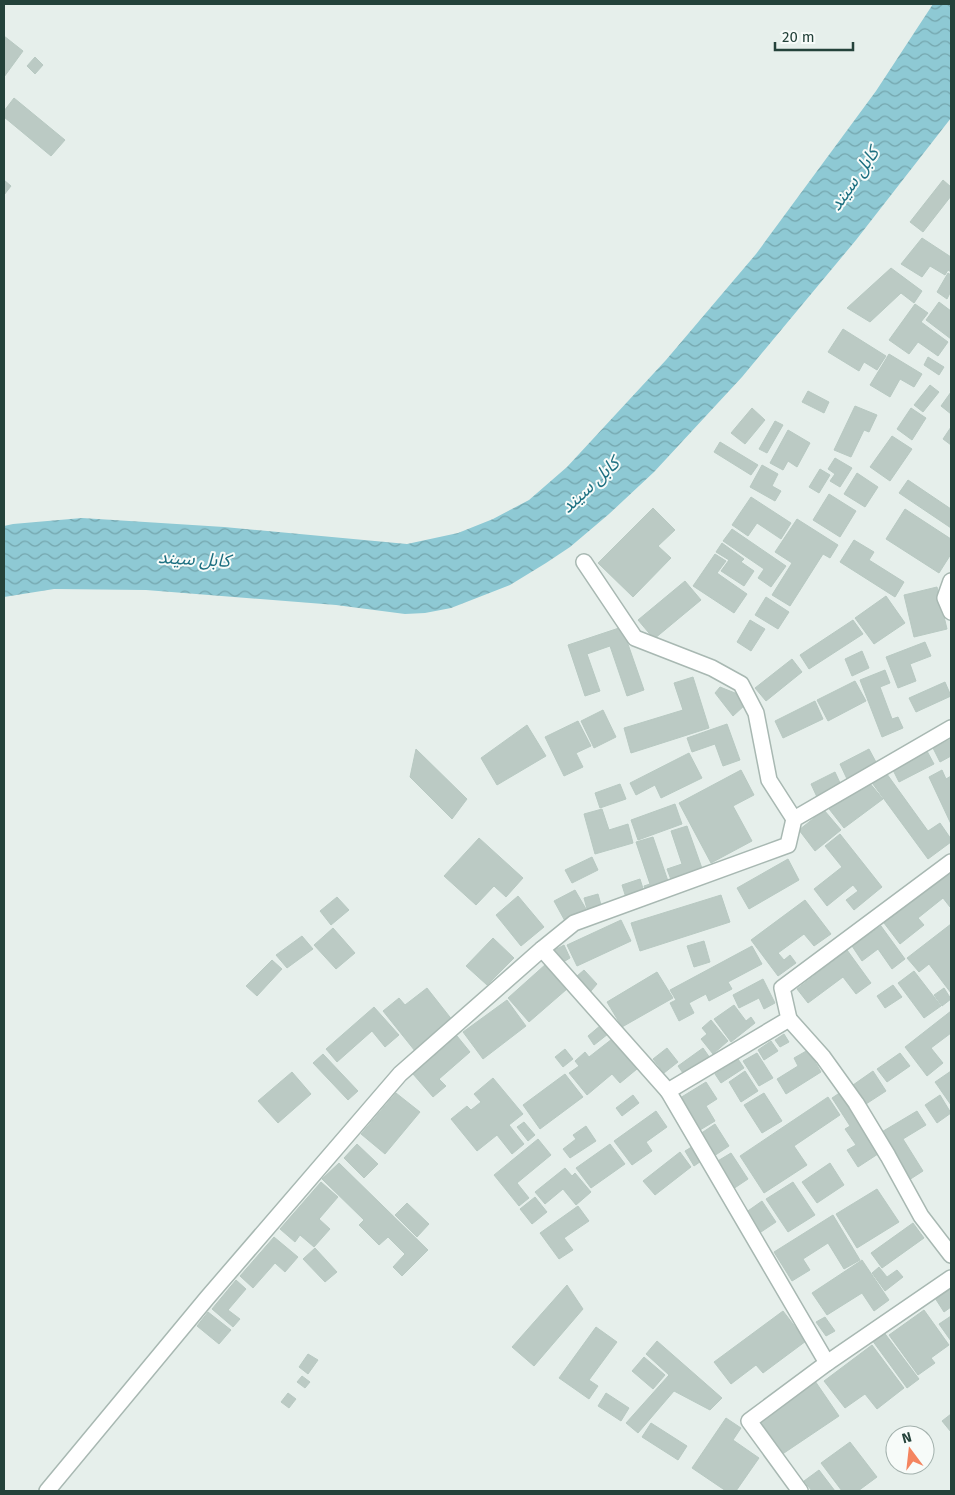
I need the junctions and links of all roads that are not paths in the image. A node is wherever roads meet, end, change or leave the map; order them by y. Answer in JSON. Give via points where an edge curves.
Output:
{"nodes":[{"id":1,"x":584,"y":562,"type":"dead end"},
{"id":2,"x":951,"y":581,"type":"edge"},
{"id":3,"x":951,"y":612,"type":"edge"},
{"id":4,"x":951,"y":728,"type":"edge"},
{"id":5,"x":794,"y":819,"type":"junction"},
{"id":6,"x":951,"y":862,"type":"edge"},
{"id":7,"x":542,"y":949,"type":"junction"},
{"id":8,"x":789,"y":1019,"type":"junction"},
{"id":9,"x":668,"y":1091,"type":"junction"},
{"id":10,"x":951,"y":1255,"type":"edge"},
{"id":11,"x":951,"y":1278,"type":"edge"},
{"id":12,"x":827,"y":1363,"type":"junction"},
{"id":13,"x":47,"y":1491,"type":"edge"},
{"id":14,"x":800,"y":1491,"type":"edge"}],
"edges":[{"from":1,"to":5,"type":"street","via":[[635,638],[712,668],[741,684],[756,713],[768,780]]},
{"from":2,"to":3,"type":"street","via":[[945,598]]},
{"from":4,"to":5,"type":"street"},
{"from":5,"to":7,"type":"street","via":[[788,845],[574,923]]},
{"from":6,"to":8,"type":"street","via":[[782,988]]},
{"from":7,"to":9,"type":"street"},
{"from":7,"to":13,"type":"street","via":[[400,1074],[207,1298]]},
{"from":8,"to":9,"type":"street"},
{"from":8,"to":10,"type":"street","via":[[823,1057],[856,1103],[921,1216]]},
{"from":9,"to":12,"type":"street"},
{"from":11,"to":12,"type":"street"},
{"from":12,"to":14,"type":"street","via":[[749,1421]]}]}
